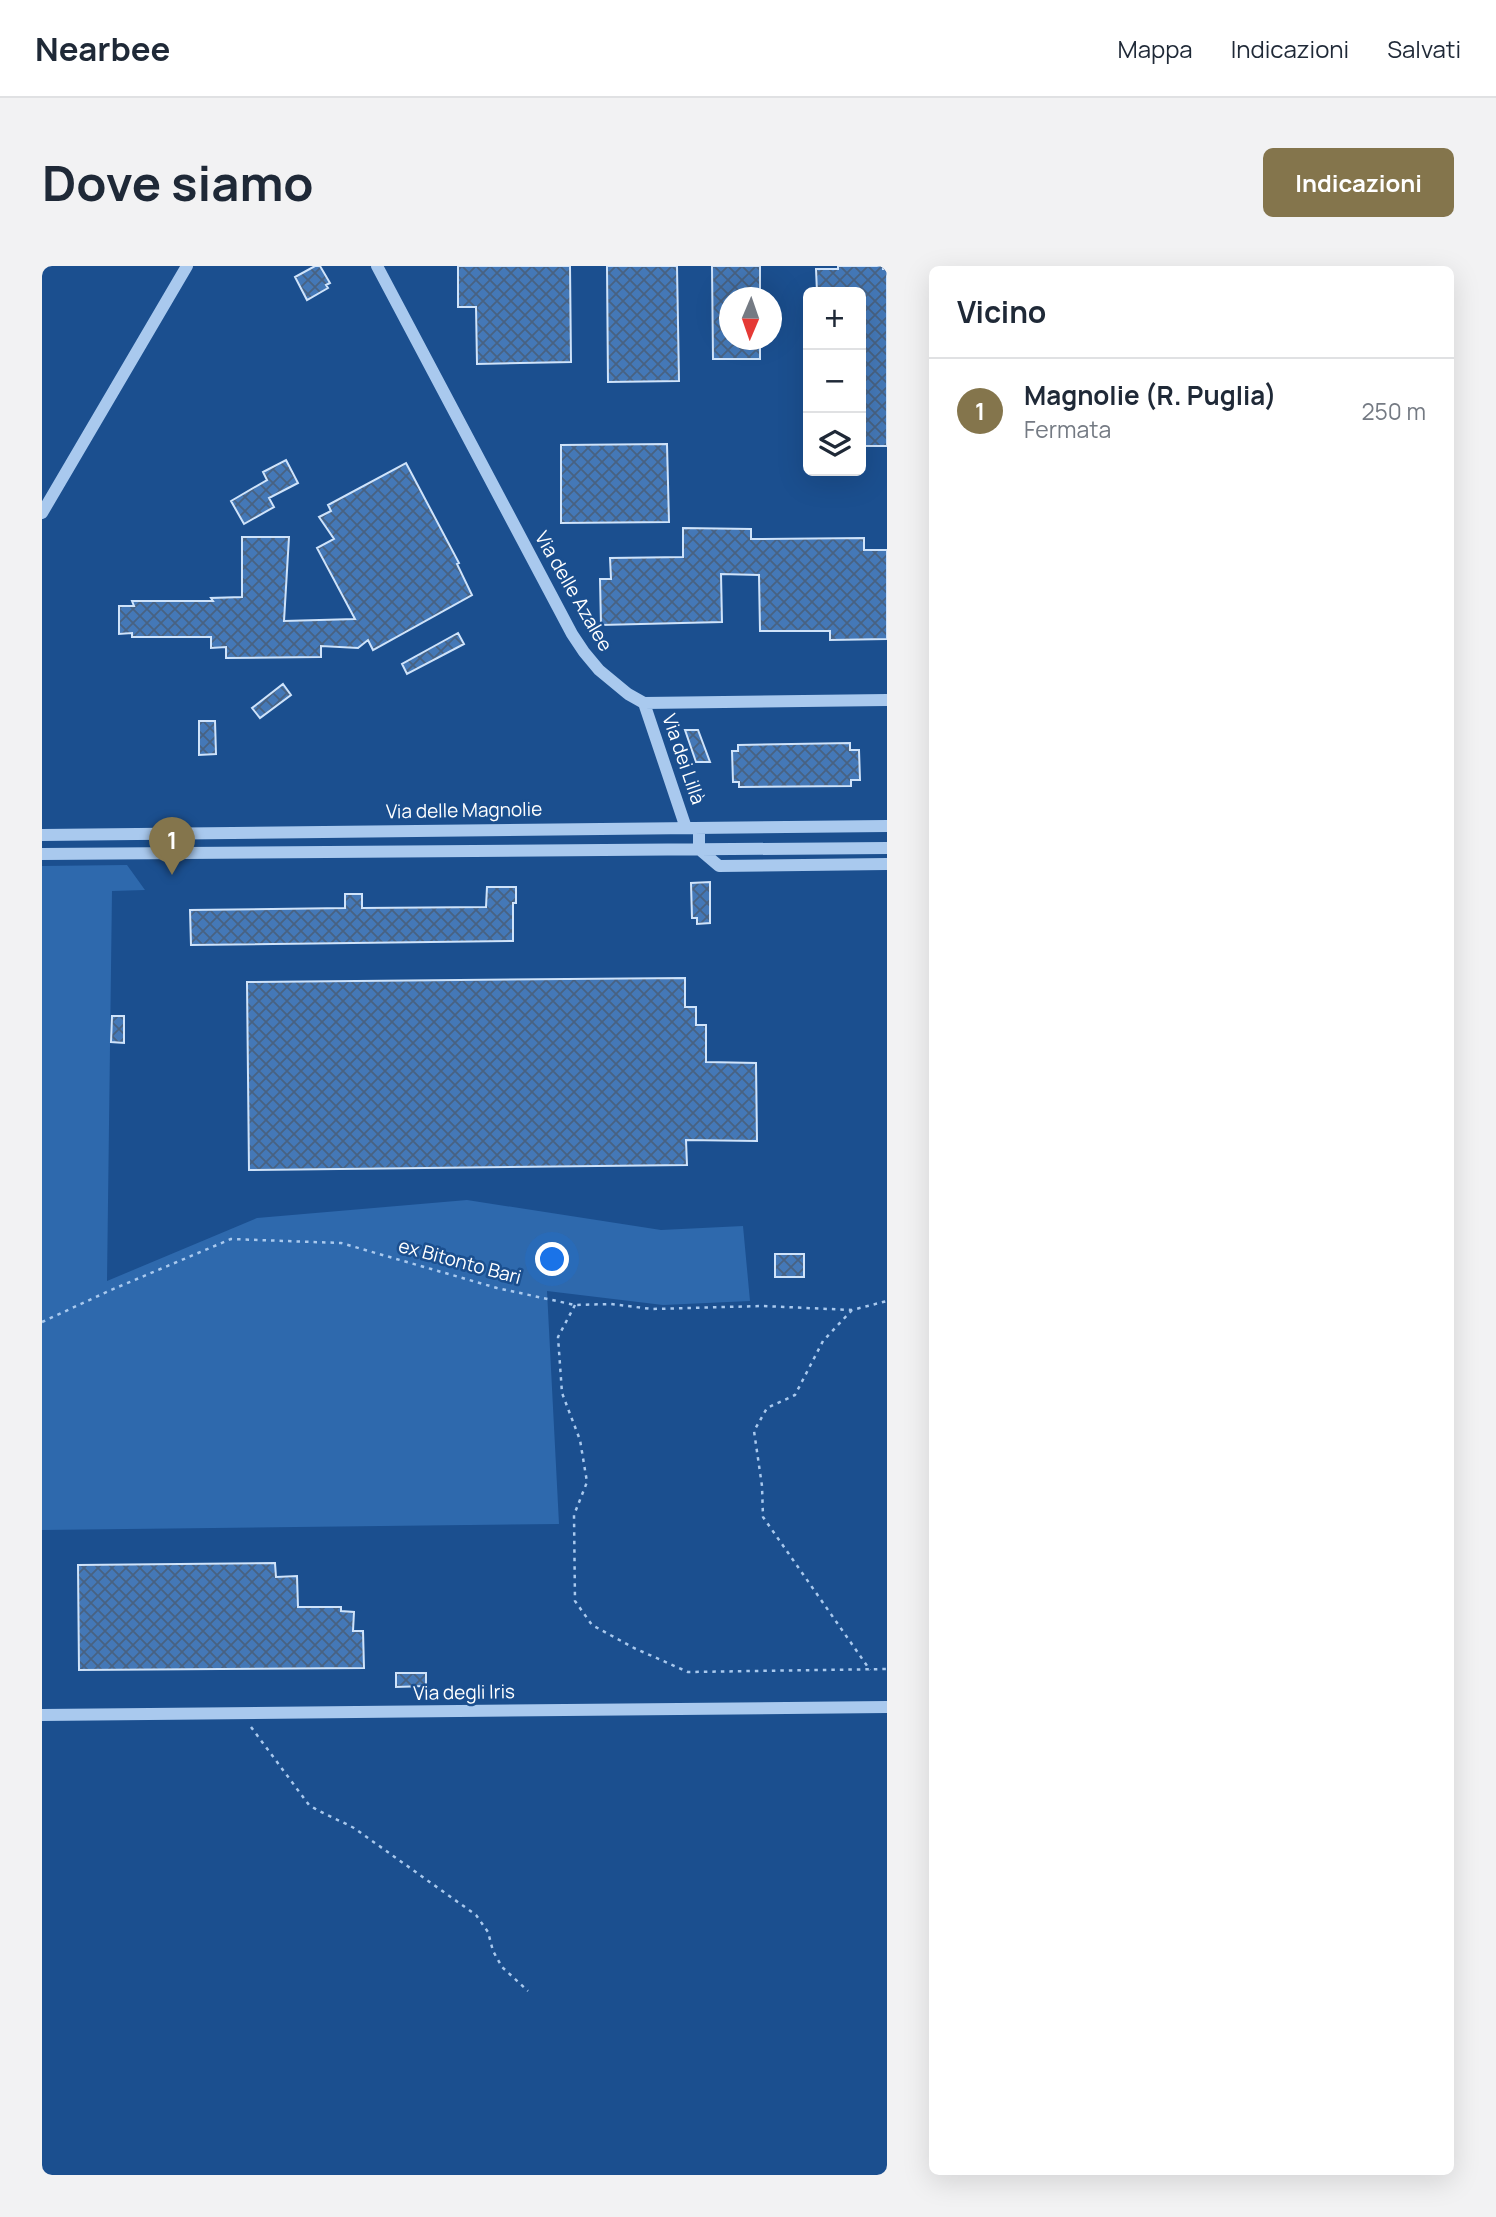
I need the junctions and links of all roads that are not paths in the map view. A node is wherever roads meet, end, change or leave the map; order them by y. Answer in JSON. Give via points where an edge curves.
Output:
{"nodes":[{"id":1,"x":187,"y":266,"type":"edge"},
{"id":2,"x":377,"y":266,"type":"edge"},
{"id":3,"x":42,"y":513,"type":"edge"},
{"id":4,"x":887,"y":700,"type":"edge"},
{"id":5,"x":644,"y":703,"type":"junction"},
{"id":6,"x":887,"y":826,"type":"edge"},
{"id":7,"x":693,"y":828,"type":"junction"},
{"id":8,"x":42,"y":835,"type":"edge"},
{"id":9,"x":887,"y":848,"type":"edge"},
{"id":10,"x":699,"y":849,"type":"junction"},
{"id":11,"x":42,"y":854,"type":"edge"},
{"id":12,"x":887,"y":864,"type":"edge"},
{"id":13,"x":887,"y":1707,"type":"edge"},
{"id":14,"x":42,"y":1715,"type":"edge"}],
"edges":[{"from":1,"to":3,"type":"street"},
{"from":2,"to":5,"type":"street","name":"Via delle Azalee","via":[[578,643],[610,680]]},
{"from":4,"to":5,"type":"street"},
{"from":5,"to":7,"type":"street","name":"Via dei Lillà"},
{"from":6,"to":7,"type":"street","name":"Via delle Magnolie"},
{"from":7,"to":8,"type":"street","name":"Via delle Magnolie"},
{"from":7,"to":10,"type":"street","name":"Via dei Lillà"},
{"from":9,"to":10,"type":"street"},
{"from":10,"to":11,"type":"street"},
{"from":10,"to":12,"type":"street","via":[[719,866]]},
{"from":13,"to":14,"type":"street","name":"Via degli Iris"}]}
